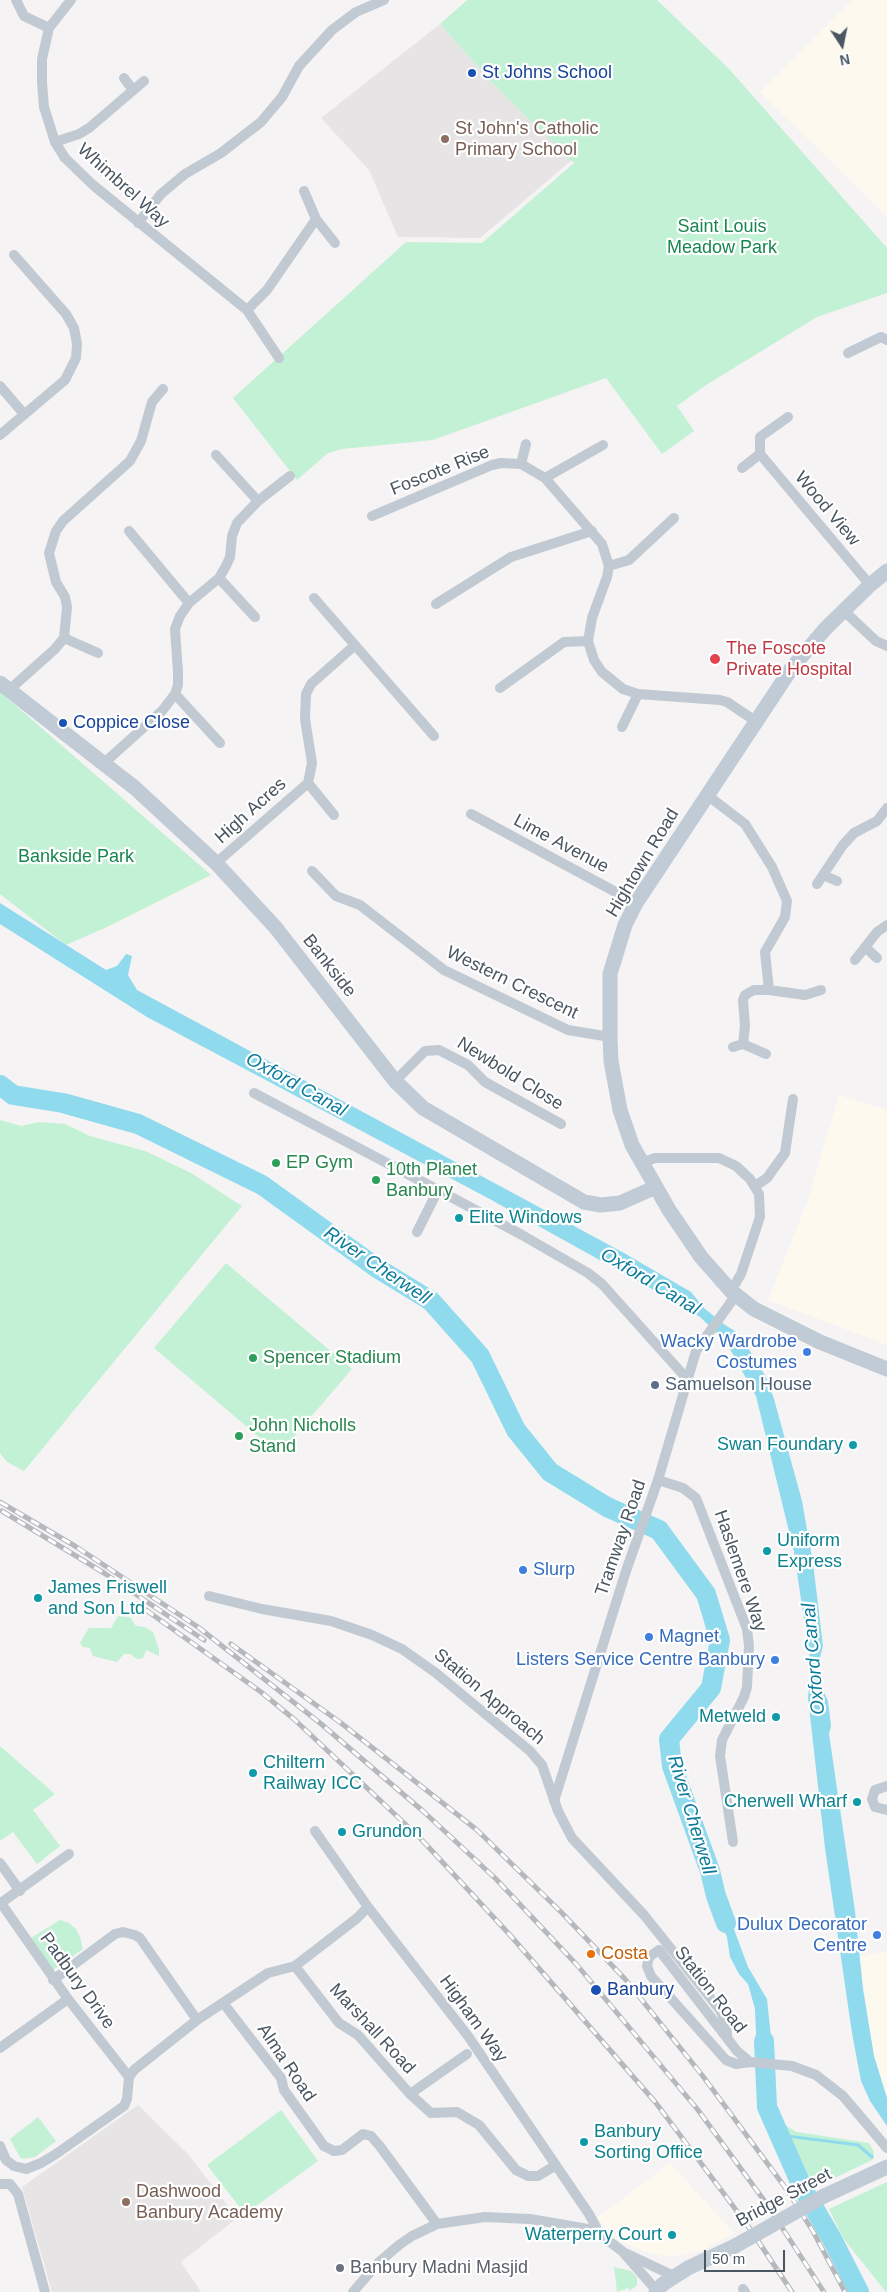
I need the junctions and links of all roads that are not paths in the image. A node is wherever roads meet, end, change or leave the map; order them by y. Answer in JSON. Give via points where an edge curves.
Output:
{"nodes":[{"id":1,"x":16,"y":0,"type":"edge"},
{"id":2,"x":71,"y":0,"type":"edge"},
{"id":3,"x":384,"y":0,"type":"edge"},
{"id":4,"x":49,"y":28,"type":"junction"},
{"id":5,"x":124,"y":78,"type":"dead end"},
{"id":6,"x":144,"y":80,"type":"dead end"},
{"id":7,"x":133,"y":90,"type":"junction"},
{"id":8,"x":55,"y":142,"type":"junction"},
{"id":9,"x":304,"y":191,"type":"dead end"},
{"id":10,"x":316,"y":218,"type":"junction"},
{"id":11,"x":138,"y":223,"type":"junction"},
{"id":12,"x":335,"y":243,"type":"dead end"},
{"id":13,"x":14,"y":255,"type":"dead end"},
{"id":14,"x":247,"y":310,"type":"junction"},
{"id":15,"x":887,"y":340,"type":"edge"},
{"id":16,"x":848,"y":353,"type":"dead end"},
{"id":17,"x":279,"y":358,"type":"dead end"},
{"id":18,"x":0,"y":386,"type":"edge"},
{"id":19,"x":163,"y":389,"type":"dead end"},
{"id":20,"x":24,"y":414,"type":"junction"},
{"id":21,"x":788,"y":416,"type":"dead end"},
{"id":22,"x":0,"y":435,"type":"edge"},
{"id":23,"x":526,"y":444,"type":"dead end"},
{"id":24,"x":603,"y":445,"type":"dead end"},
{"id":25,"x":760,"y":454,"type":"junction"},
{"id":26,"x":216,"y":455,"type":"dead end"},
{"id":27,"x":522,"y":464,"type":"junction"},
{"id":28,"x":742,"y":468,"type":"dead end"},
{"id":29,"x":290,"y":476,"type":"dead end"},
{"id":30,"x":544,"y":478,"type":"junction"},
{"id":31,"x":258,"y":501,"type":"junction"},
{"id":32,"x":372,"y":516,"type":"dead end"},
{"id":33,"x":674,"y":518,"type":"dead end"},
{"id":34,"x":129,"y":531,"type":"dead end"},
{"id":35,"x":592,"y":531,"type":"junction"},
{"id":36,"x":609,"y":566,"type":"junction"},
{"id":37,"x":887,"y":571,"type":"edge"},
{"id":38,"x":219,"y":578,"type":"junction"},
{"id":39,"x":870,"y":585,"type":"junction"},
{"id":40,"x":314,"y":598,"type":"dead end"},
{"id":41,"x":188,"y":603,"type":"junction"},
{"id":42,"x":436,"y":604,"type":"dead end"},
{"id":43,"x":844,"y":611,"type":"junction"},
{"id":44,"x":255,"y":618,"type":"dead end"},
{"id":45,"x":64,"y":638,"type":"junction"},
{"id":46,"x":588,"y":640,"type":"junction"},
{"id":47,"x":354,"y":646,"type":"junction"},
{"id":48,"x":887,"y":646,"type":"edge"},
{"id":49,"x":98,"y":653,"type":"dead end"},
{"id":50,"x":4,"y":687,"type":"edge"},
{"id":51,"x":500,"y":688,"type":"dead end"},
{"id":52,"x":175,"y":694,"type":"junction"},
{"id":53,"x":638,"y":694,"type":"junction"},
{"id":54,"x":756,"y":722,"type":"junction"},
{"id":55,"x":622,"y":727,"type":"dead end"},
{"id":56,"x":434,"y":736,"type":"dead end"},
{"id":57,"x":220,"y":743,"type":"dead end"},
{"id":58,"x":102,"y":764,"type":"junction"},
{"id":59,"x":308,"y":782,"type":"junction"},
{"id":60,"x":707,"y":795,"type":"junction"},
{"id":61,"x":887,"y":808,"type":"edge"},
{"id":62,"x":471,"y":814,"type":"dead end"},
{"id":63,"x":334,"y":815,"type":"dead end"},
{"id":64,"x":216,"y":863,"type":"junction"},
{"id":65,"x":312,"y":871,"type":"dead end"},
{"id":66,"x":837,"y":881,"type":"dead end"},
{"id":67,"x":636,"y":903,"type":"junction"},
{"id":68,"x":887,"y":925,"type":"edge"},
{"id":69,"x":866,"y":948,"type":"junction"},
{"id":70,"x":877,"y":958,"type":"dead end"},
{"id":71,"x":855,"y":960,"type":"dead end"},
{"id":72,"x":769,"y":990,"type":"junction"},
{"id":73,"x":821,"y":990,"type":"dead end"},
{"id":74,"x":610,"y":1037,"type":"junction"},
{"id":75,"x":766,"y":1054,"type":"dead end"},
{"id":76,"x":395,"y":1081,"type":"junction"},
{"id":77,"x":254,"y":1093,"type":"dead end"},
{"id":78,"x":793,"y":1099,"type":"dead end"},
{"id":79,"x":561,"y":1124,"type":"dead end"},
{"id":80,"x":642,"y":1163,"type":"junction"},
{"id":81,"x":755,"y":1186,"type":"junction"},
{"id":82,"x":656,"y":1187,"type":"junction"},
{"id":83,"x":438,"y":1190,"type":"junction"},
{"id":84,"x":417,"y":1232,"type":"dead end"},
{"id":85,"x":734,"y":1293,"type":"junction"},
{"id":86,"x":887,"y":1369,"type":"edge"},
{"id":87,"x":688,"y":1380,"type":"junction"},
{"id":88,"x":658,"y":1480,"type":"junction"},
{"id":89,"x":209,"y":1596,"type":"dead end"},
{"id":90,"x":887,"y":1786,"type":"edge"},
{"id":91,"x":554,"y":1801,"type":"junction"},
{"id":92,"x":887,"y":1810,"type":"edge"},
{"id":93,"x":315,"y":1831,"type":"dead end"},
{"id":94,"x":732,"y":1842,"type":"dead end"},
{"id":95,"x":69,"y":1854,"type":"dead end"},
{"id":96,"x":0,"y":1863,"type":"edge"},
{"id":97,"x":20,"y":1891,"type":"junction"},
{"id":98,"x":1,"y":1904,"type":"edge"},
{"id":99,"x":368,"y":1907,"type":"junction"},
{"id":100,"x":295,"y":1966,"type":"junction"},
{"id":101,"x":53,"y":1980,"type":"junction"},
{"id":102,"x":68,"y":1999,"type":"junction"},
{"id":103,"x":224,"y":2004,"type":"junction"},
{"id":104,"x":197,"y":2020,"type":"junction"},
{"id":105,"x":727,"y":2036,"type":"junction"},
{"id":106,"x":0,"y":2048,"type":"edge"},
{"id":107,"x":467,"y":2054,"type":"dead end"},
{"id":108,"x":750,"y":2062,"type":"junction"},
{"id":109,"x":129,"y":2077,"type":"junction"},
{"id":110,"x":410,"y":2094,"type":"junction"},
{"id":111,"x":0,"y":2146,"type":"edge"},
{"id":112,"x":887,"y":2148,"type":"edge"},
{"id":113,"x":556,"y":2165,"type":"junction"},
{"id":114,"x":887,"y":2167,"type":"edge"},
{"id":115,"x":5,"y":2184,"type":"edge"},
{"id":116,"x":437,"y":2224,"type":"junction"},
{"id":117,"x":596,"y":2232,"type":"junction"},
{"id":118,"x":622,"y":2252,"type":"junction"},
{"id":119,"x":674,"y":2276,"type":"junction"},
{"id":120,"x":356,"y":2291,"type":"edge"},
{"id":121,"x":657,"y":2291,"type":"edge"},
{"id":122,"x":46,"y":2292,"type":"edge"}],
"edges":[{"from":1,"to":4,"type":"street","via":[[24,16]]},
{"from":2,"to":4,"type":"street","name":"Whimbrel Way"},
{"from":3,"to":11,"type":"street","via":[[356,12],[332,30],[299,66],[282,97],[261,122],[160,194]]},
{"from":4,"to":8,"type":"street","name":"Whimbrel Way","via":[[42,59],[42,83],[44,107]]},
{"from":5,"to":7,"type":"street"},
{"from":6,"to":7,"type":"street"},
{"from":7,"to":8,"type":"street","via":[[89,128]]},
{"from":8,"to":11,"type":"street","name":"Whimbrel Way","via":[[65,158]]},
{"from":9,"to":10,"type":"street"},
{"from":10,"to":12,"type":"street"},
{"from":10,"to":14,"type":"street","via":[[267,290]]},
{"from":11,"to":14,"type":"street","name":"Whimbrel Way"},
{"from":13,"to":20,"type":"street","via":[[66,314],[74,328],[77,344],[76,358],[64,380]]},
{"from":14,"to":17,"type":"street","name":"Whimbrel Way"},
{"from":15,"to":16,"type":"street","via":[[882,337]]},
{"from":18,"to":20,"type":"street"},
{"from":19,"to":45,"type":"street","via":[[152,402],[141,441],[130,462],[63,521],[56,531],[49,553],[56,582],[67,607]]},
{"from":20,"to":22,"type":"street"},
{"from":21,"to":25,"type":"street","via":[[760,437]]},
{"from":23,"to":27,"type":"street"},
{"from":24,"to":30,"type":"street"},
{"from":25,"to":28,"type":"street"},
{"from":25,"to":39,"type":"street","name":"Wood View"},
{"from":26,"to":31,"type":"street"},
{"from":27,"to":30,"type":"street"},
{"from":27,"to":32,"type":"street","name":"Foscote Rise","via":[[492,465]]},
{"from":29,"to":31,"type":"street"},
{"from":30,"to":35,"type":"street"},
{"from":31,"to":38,"type":"street","via":[[237,523],[230,556]]},
{"from":33,"to":36,"type":"street","via":[[629,560]]},
{"from":34,"to":41,"type":"street"},
{"from":35,"to":36,"type":"street","via":[[602,544]]},
{"from":35,"to":42,"type":"street","via":[[511,557]]},
{"from":36,"to":46,"type":"street"},
{"from":37,"to":39,"type":"street","name":"Hightown Road"},
{"from":38,"to":41,"type":"street"},
{"from":38,"to":44,"type":"street"},
{"from":39,"to":43,"type":"street","name":"Hightown Road"},
{"from":40,"to":47,"type":"street"},
{"from":41,"to":52,"type":"street","via":[[175,629],[178,678]]},
{"from":43,"to":48,"type":"street","via":[[876,641]]},
{"from":43,"to":54,"type":"street","name":"Hightown Road","via":[[791,669]]},
{"from":45,"to":49,"type":"street"},
{"from":45,"to":50,"type":"street","via":[[55,650]]},
{"from":46,"to":51,"type":"street","via":[[564,642]]},
{"from":46,"to":53,"type":"street","via":[[594,660],[602,672],[624,689]]},
{"from":47,"to":56,"type":"street"},
{"from":47,"to":59,"type":"street","name":"High Acres","via":[[311,684],[306,694],[305,720],[312,763]]},
{"from":50,"to":58,"type":"street","name":"Bankside"},
{"from":52,"to":57,"type":"street"},
{"from":52,"to":58,"type":"street","via":[[162,711]]},
{"from":53,"to":54,"type":"street","via":[[720,700]]},
{"from":53,"to":55,"type":"street"},
{"from":54,"to":60,"type":"street","name":"Hightown Road"},
{"from":58,"to":64,"type":"street","name":"Bankside","via":[[148,800]]},
{"from":59,"to":63,"type":"street","name":"High Acres"},
{"from":59,"to":64,"type":"street","name":"High Acres"},
{"from":60,"to":67,"type":"street","name":"Hightown Road"},
{"from":60,"to":72,"type":"street","via":[[745,824],[784,891],[786,917],[765,952]]},
{"from":61,"to":66,"type":"street","via":[[877,821],[854,833],[820,880]]},
{"from":62,"to":67,"type":"street","name":"Lime Avenue"},
{"from":64,"to":76,"type":"street","name":"Bankside","via":[[276,928]]},
{"from":65,"to":74,"type":"street","name":"Western Crescent","via":[[336,896],[360,905],[444,970],[568,1030]]},
{"from":67,"to":74,"type":"street","name":"Hightown Road","via":[[625,925],[610,974]]},
{"from":68,"to":69,"type":"street","via":[[877,932]]},
{"from":69,"to":70,"type":"street"},
{"from":69,"to":71,"type":"street"},
{"from":72,"to":73,"type":"street","via":[[805,996]]},
{"from":72,"to":75,"type":"street","via":[[754,990],[745,995],[746,1026],[738,1045]]},
{"from":74,"to":80,"type":"street","name":"Hightown Road","via":[[620,1110]]},
{"from":76,"to":79,"type":"street","name":"Newbold Close","via":[[425,1051],[439,1050],[468,1065],[485,1082]]},
{"from":76,"to":82,"type":"street","name":"Bankside","via":[[437,1117],[584,1202],[601,1205],[620,1203]]},
{"from":77,"to":83,"type":"street"},
{"from":78,"to":81,"type":"street","via":[[785,1153],[767,1178]]},
{"from":80,"to":81,"type":"street","via":[[655,1158],[719,1158],[736,1166]]},
{"from":80,"to":82,"type":"street","name":"Hightown Road"},
{"from":81,"to":85,"type":"street","name":"Tramway Road","via":[[760,1202],[758,1225]]},
{"from":82,"to":85,"type":"street","name":"Hightown Road","via":[[685,1236],[715,1275]]},
{"from":83,"to":84,"type":"street"},
{"from":83,"to":87,"type":"street","via":[[588,1273],[618,1301]]},
{"from":85,"to":86,"type":"street","name":"Hightown Road","via":[[754,1309],[792,1329]]},
{"from":85,"to":87,"type":"street","name":"Tramway Road","via":[[696,1351]]},
{"from":87,"to":88,"type":"street","name":"Tramway Road"},
{"from":88,"to":91,"type":"street","name":"Tramway Road","via":[[637,1536]]},
{"from":88,"to":94,"type":"street","name":"Haslemere Way","via":[[683,1488],[696,1498],[747,1629],[747,1687],[722,1740],[720,1756]]},
{"from":89,"to":91,"type":"street","name":"Station Approach","via":[[331,1621],[372,1635],[414,1656],[537,1759],[546,1774]]},
{"from":90,"to":92,"type":"street","via":[[875,1790],[872,1799],[875,1807]]},
{"from":91,"to":105,"type":"street","name":"Station Approach","via":[[579,1846],[644,1915],[720,2010],[726,2022]]},
{"from":93,"to":99,"type":"street","name":"Higham Way"},
{"from":95,"to":97,"type":"street"},
{"from":96,"to":97,"type":"street"},
{"from":97,"to":98,"type":"street"},
{"from":98,"to":101,"type":"street","name":"Padbury Drive"},
{"from":99,"to":100,"type":"street"},
{"from":99,"to":113,"type":"street","name":"Higham Way","via":[[468,2036]]},
{"from":100,"to":103,"type":"street","via":[[268,1973]]},
{"from":100,"to":110,"type":"street","name":"Marshall Road","via":[[339,2023],[358,2035]]},
{"from":101,"to":102,"type":"street","name":"Padbury Drive"},
{"from":101,"to":104,"type":"street","via":[[114,1934],[135,1935]]},
{"from":102,"to":106,"type":"street"},
{"from":102,"to":109,"type":"street","name":"Padbury Drive"},
{"from":103,"to":104,"type":"street"},
{"from":103,"to":116,"type":"street","name":"Alma Road","via":[[281,2078],[284,2090],[324,2146],[334,2151],[342,2150],[362,2134],[371,2136]]},
{"from":104,"to":109,"type":"street"},
{"from":105,"to":108,"type":"street","name":"Station Road","via":[[743,2058]]},
{"from":105,"to":108,"type":"street","name":"Station Road","via":[[659,1950],[647,1961],[651,1976],[726,2060],[736,2064]]},
{"from":107,"to":110,"type":"street","name":"Marshall Road"},
{"from":108,"to":112,"type":"street","name":"Station Road","via":[[786,2066],[816,2076],[835,2089]]},
{"from":109,"to":111,"type":"street","via":[[124,2106],[41,2163],[26,2168],[14,2166],[6,2160]]},
{"from":110,"to":113,"type":"street","name":"Marshall Road","via":[[431,2113],[457,2112],[479,2125],[516,2170],[528,2176],[538,2176]]},
{"from":113,"to":117,"type":"street","name":"Higham Way","via":[[589,2214]]},
{"from":114,"to":119,"type":"street","name":"Bridge Street","bridge":true,"via":[[824,2196]]},
{"from":115,"to":122,"type":"street","via":[[14,2188],[22,2206]]},
{"from":116,"to":117,"type":"street","via":[[466,2218],[507,2217]]},
{"from":116,"to":120,"type":"street","via":[[399,2245],[378,2263]]},
{"from":117,"to":118,"type":"street"},
{"from":118,"to":119,"type":"street"},
{"from":118,"to":121,"type":"street"},
{"from":119,"to":121,"type":"street","name":"Bridge Street"}]}
